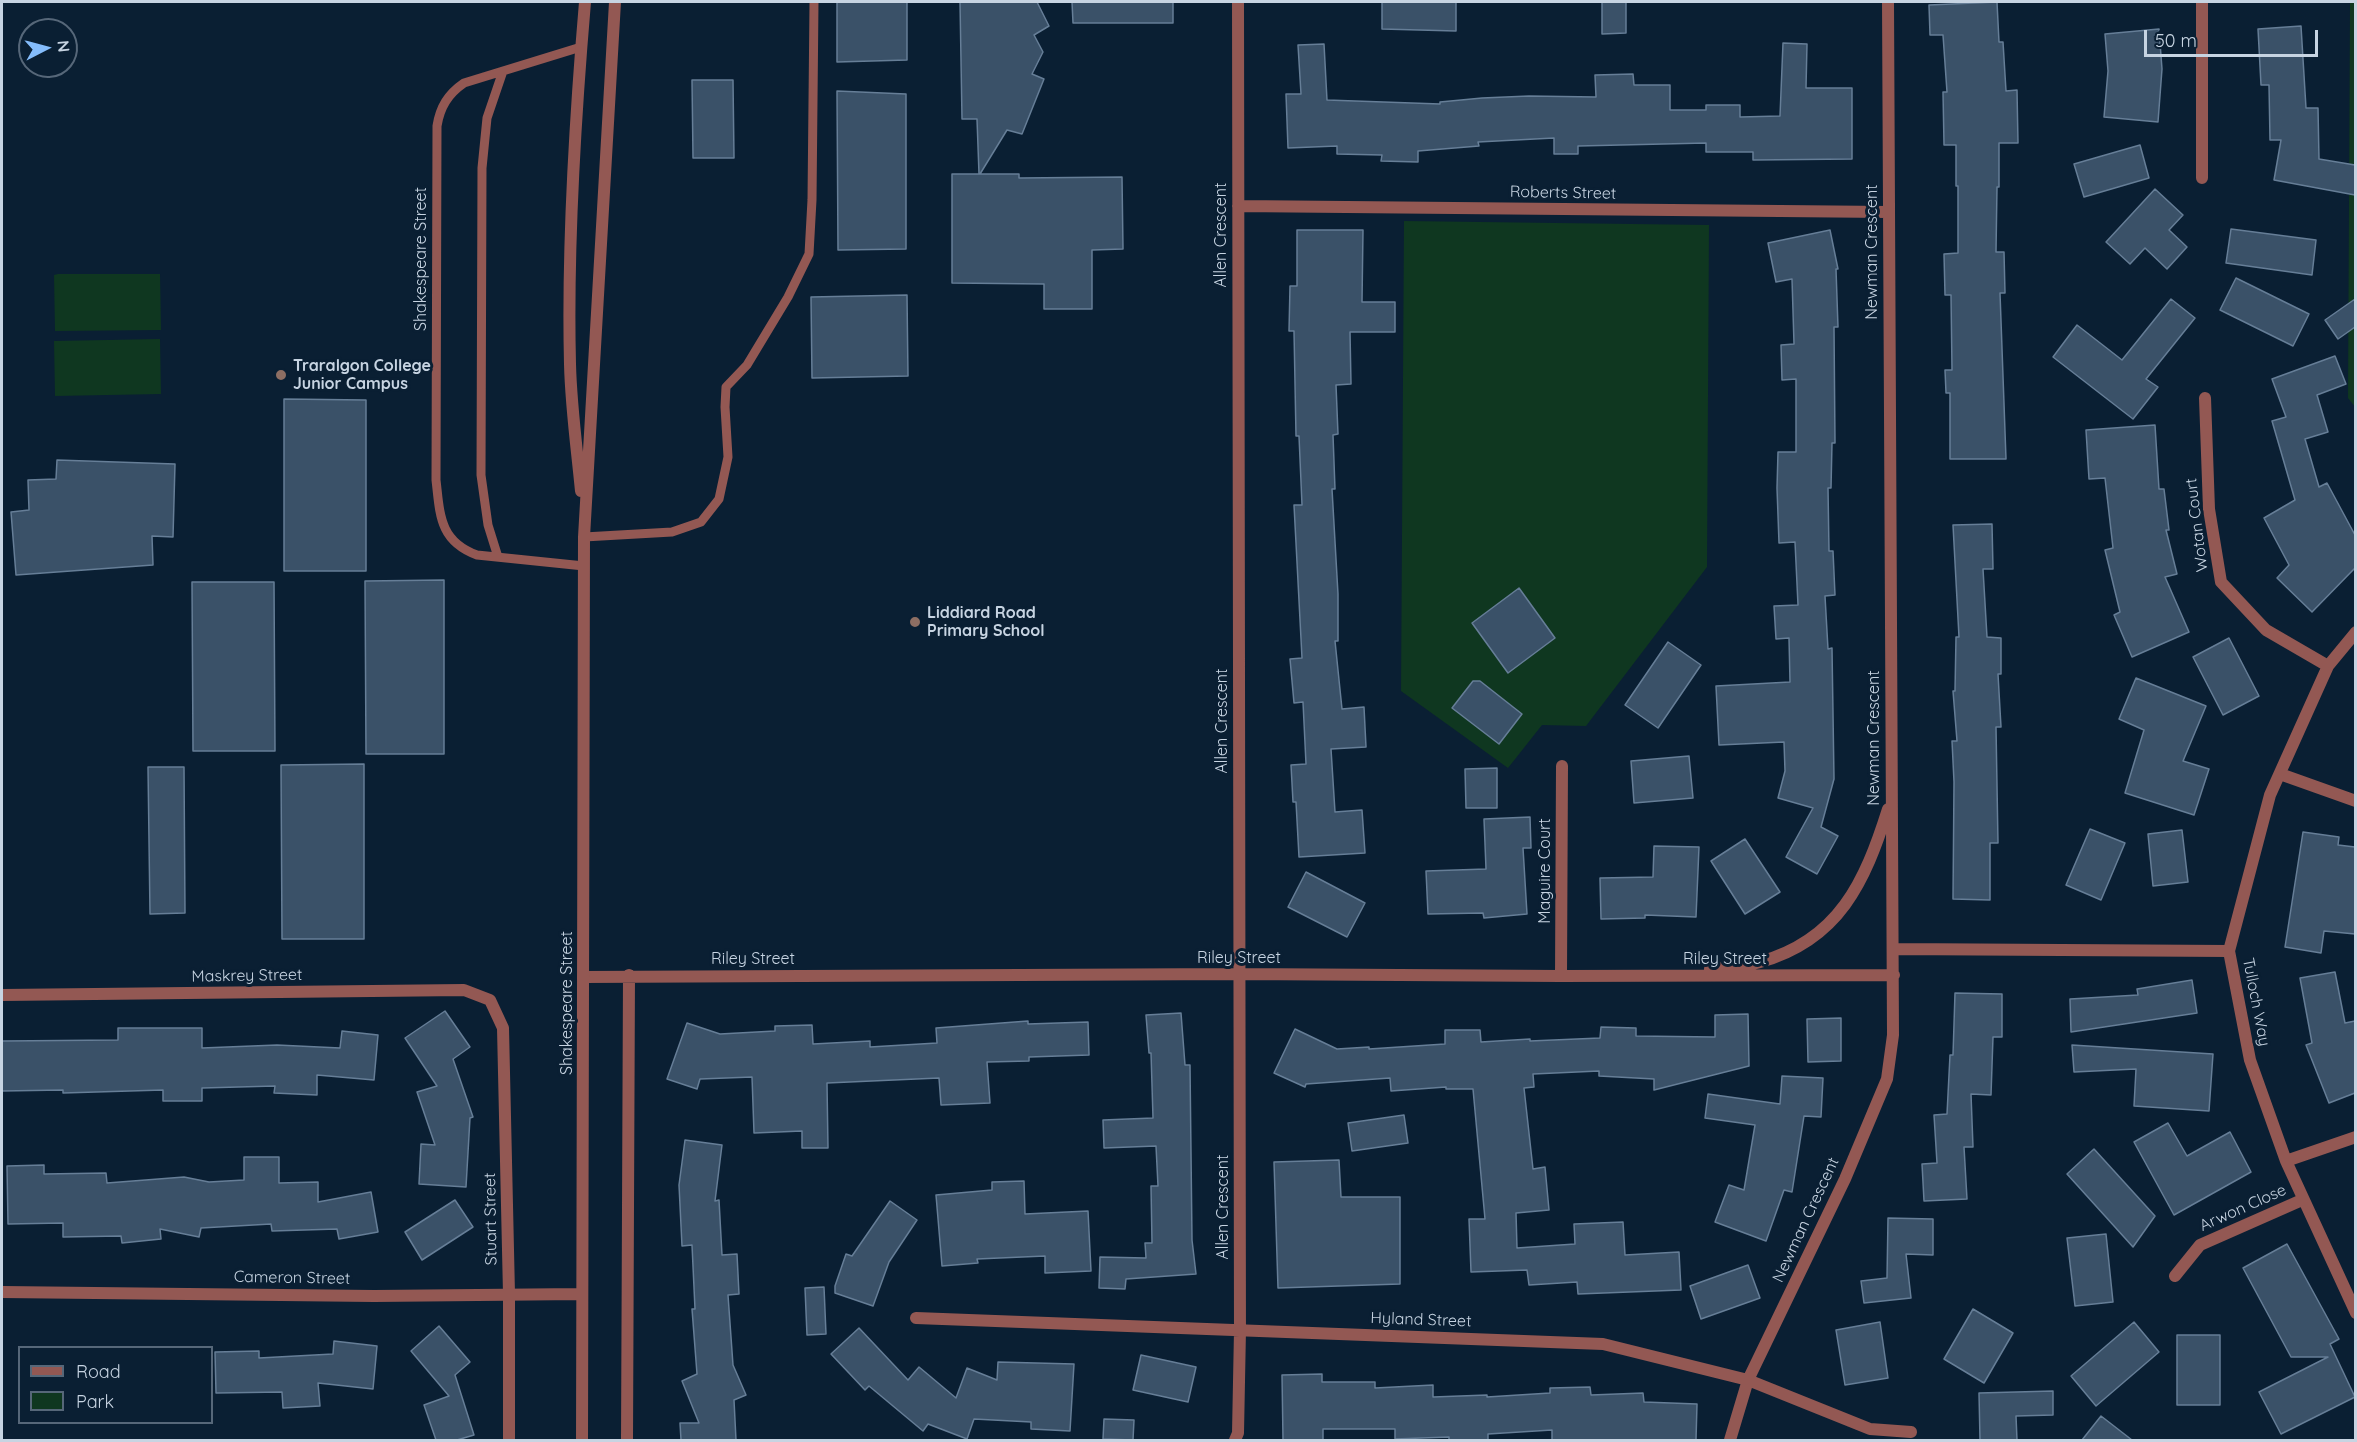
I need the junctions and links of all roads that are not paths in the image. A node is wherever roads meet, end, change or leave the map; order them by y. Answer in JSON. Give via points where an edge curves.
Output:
{"nodes":[{"id":1,"x":585,"y":2,"type":"edge"},
{"id":2,"x":615,"y":2,"type":"edge"},
{"id":3,"x":814,"y":2,"type":"edge"},
{"id":4,"x":1238,"y":2,"type":"edge"},
{"id":5,"x":1888,"y":2,"type":"edge"},
{"id":6,"x":2202,"y":2,"type":"edge"},
{"id":7,"x":581,"y":47,"type":"junction"},
{"id":8,"x":503,"y":71,"type":"junction"},
{"id":9,"x":2202,"y":177,"type":"dead end"},
{"id":10,"x":1238,"y":206,"type":"junction"},
{"id":11,"x":1888,"y":212,"type":"junction"},
{"id":12,"x":2205,"y":398,"type":"dead end"},
{"id":13,"x":584,"y":537,"type":"junction"},
{"id":14,"x":498,"y":557,"type":"junction"},
{"id":15,"x":584,"y":566,"type":"junction"},
{"id":16,"x":2355,"y":632,"type":"edge"},
{"id":17,"x":2328,"y":666,"type":"junction"},
{"id":18,"x":1562,"y":766,"type":"dead end"},
{"id":19,"x":2280,"y":774,"type":"junction"},
{"id":20,"x":1891,"y":796,"type":"junction"},
{"id":21,"x":2355,"y":801,"type":"edge"},
{"id":22,"x":1894,"y":949,"type":"junction"},
{"id":23,"x":2229,"y":951,"type":"junction"},
{"id":24,"x":1239,"y":974,"type":"junction"},
{"id":25,"x":629,"y":975,"type":"junction"},
{"id":26,"x":1894,"y":975,"type":"junction"},
{"id":27,"x":1561,"y":976,"type":"junction"},
{"id":28,"x":1652,"y":976,"type":"junction"},
{"id":29,"x":583,"y":977,"type":"junction"},
{"id":30,"x":2,"y":995,"type":"edge"},
{"id":31,"x":490,"y":1000,"type":"joint"},
{"id":32,"x":2355,"y":1137,"type":"edge"},
{"id":33,"x":2286,"y":1161,"type":"junction"},
{"id":34,"x":2302,"y":1200,"type":"junction"},
{"id":35,"x":2175,"y":1276,"type":"dead end"},
{"id":36,"x":2,"y":1292,"type":"edge"},
{"id":37,"x":509,"y":1294,"type":"junction"},
{"id":38,"x":581,"y":1294,"type":"junction"},
{"id":39,"x":2355,"y":1313,"type":"edge"},
{"id":40,"x":916,"y":1318,"type":"dead end"},
{"id":41,"x":1240,"y":1330,"type":"junction"},
{"id":42,"x":1748,"y":1380,"type":"junction"},
{"id":43,"x":1911,"y":1432,"type":"dead end"},
{"id":44,"x":509,"y":1440,"type":"edge"},
{"id":45,"x":582,"y":1440,"type":"edge"},
{"id":46,"x":627,"y":1440,"type":"edge"},
{"id":47,"x":1235,"y":1440,"type":"edge"},
{"id":48,"x":1730,"y":1440,"type":"edge"}],
"edges":[{"from":1,"to":7,"type":"street","name":"Shakespeare Street"},
{"from":2,"to":13,"type":"street","name":"Shakespeare Street"},
{"from":3,"to":13,"type":"lane","via":[[809,254],[747,365],[726,387],[728,457],[719,498],[701,522],[672,532]]},
{"from":4,"to":10,"type":"street","name":"Allen Crescent"},
{"from":5,"to":11,"type":"street","name":"Newman Crescent"},
{"from":6,"to":9,"type":"street"},
{"from":7,"to":8,"type":"lane","name":"Shakespeare Street"},
{"from":7,"to":13,"type":"street","name":"Shakespeare Street","via":[[570,275],[570,366]]},
{"from":8,"to":14,"type":"lane","via":[[487,118],[482,168],[481,475],[488,525]]},
{"from":8,"to":14,"type":"lane","name":"Shakespeare Street","via":[[456,89],[444,105],[437,126],[436,480],[440,516],[458,545],[477,555]]},
{"from":10,"to":11,"type":"street","name":"Roberts Street"},
{"from":10,"to":24,"type":"street","name":"Allen Crescent"},
{"from":11,"to":20,"type":"street","name":"Newman Crescent"},
{"from":12,"to":17,"type":"street","name":"Wotan Court","via":[[2209,509],[2221,582],[2266,630]]},
{"from":13,"to":15,"type":"street","name":"Shakespeare Street"},
{"from":14,"to":15,"type":"lane","name":"Shakespeare Street"},
{"from":15,"to":29,"type":"street","name":"Shakespeare Street"},
{"from":16,"to":17,"type":"street","name":"Tulloch Way"},
{"from":17,"to":19,"type":"street","name":"Tulloch Way"},
{"from":18,"to":27,"type":"street","name":"Maguire Court"},
{"from":19,"to":21,"type":"street"},
{"from":19,"to":23,"type":"street","name":"Tulloch Way","via":[[2270,795]]},
{"from":20,"to":22,"type":"street","name":"Newman Crescent"},
{"from":20,"to":28,"type":"street","via":[[1874,852],[1853,894],[1830,922],[1801,947],[1758,963]]},
{"from":22,"to":23,"type":"street"},
{"from":22,"to":26,"type":"street","name":"Newman Crescent"},
{"from":23,"to":33,"type":"street","name":"Tulloch Way","via":[[2250,1060]]},
{"from":24,"to":25,"type":"street","name":"Riley Street"},
{"from":24,"to":27,"type":"street","name":"Riley Street"},
{"from":24,"to":41,"type":"street","name":"Allen Crescent"},
{"from":25,"to":29,"type":"street","name":"Riley Street"},
{"from":25,"to":46,"type":"street"},
{"from":26,"to":28,"type":"street","name":"Riley Street"},
{"from":26,"to":42,"type":"street","name":"Newman Crescent","via":[[1893,1035],[1887,1078],[1845,1179]]},
{"from":27,"to":28,"type":"street","name":"Riley Street"},
{"from":29,"to":38,"type":"street","name":"Shakespeare Street"},
{"from":30,"to":31,"type":"street","name":"Maskrey Street","via":[[464,990]]},
{"from":31,"to":37,"type":"street","name":"Stuart Street","via":[[502,1028]]},
{"from":32,"to":33,"type":"street"},
{"from":33,"to":34,"type":"street","name":"Tulloch Way"},
{"from":34,"to":35,"type":"street","name":"Arwon Close","via":[[2200,1245]]},
{"from":34,"to":39,"type":"street","name":"Tulloch Way"},
{"from":36,"to":37,"type":"street","name":"Cameron Street"},
{"from":37,"to":38,"type":"street","name":"Cameron Street"},
{"from":37,"to":44,"type":"street","name":"Stuart Street"},
{"from":38,"to":45,"type":"street","name":"Shakespeare Street"},
{"from":40,"to":41,"type":"street","name":"Hyland Street"},
{"from":41,"to":42,"type":"street","name":"Hyland Street","via":[[1603,1344]]},
{"from":41,"to":47,"type":"street","name":"Allen Crescent"},
{"from":42,"to":43,"type":"street","name":"Hyland Street","via":[[1870,1429]]},
{"from":42,"to":48,"type":"street","name":"Newman Crescent"}]}
